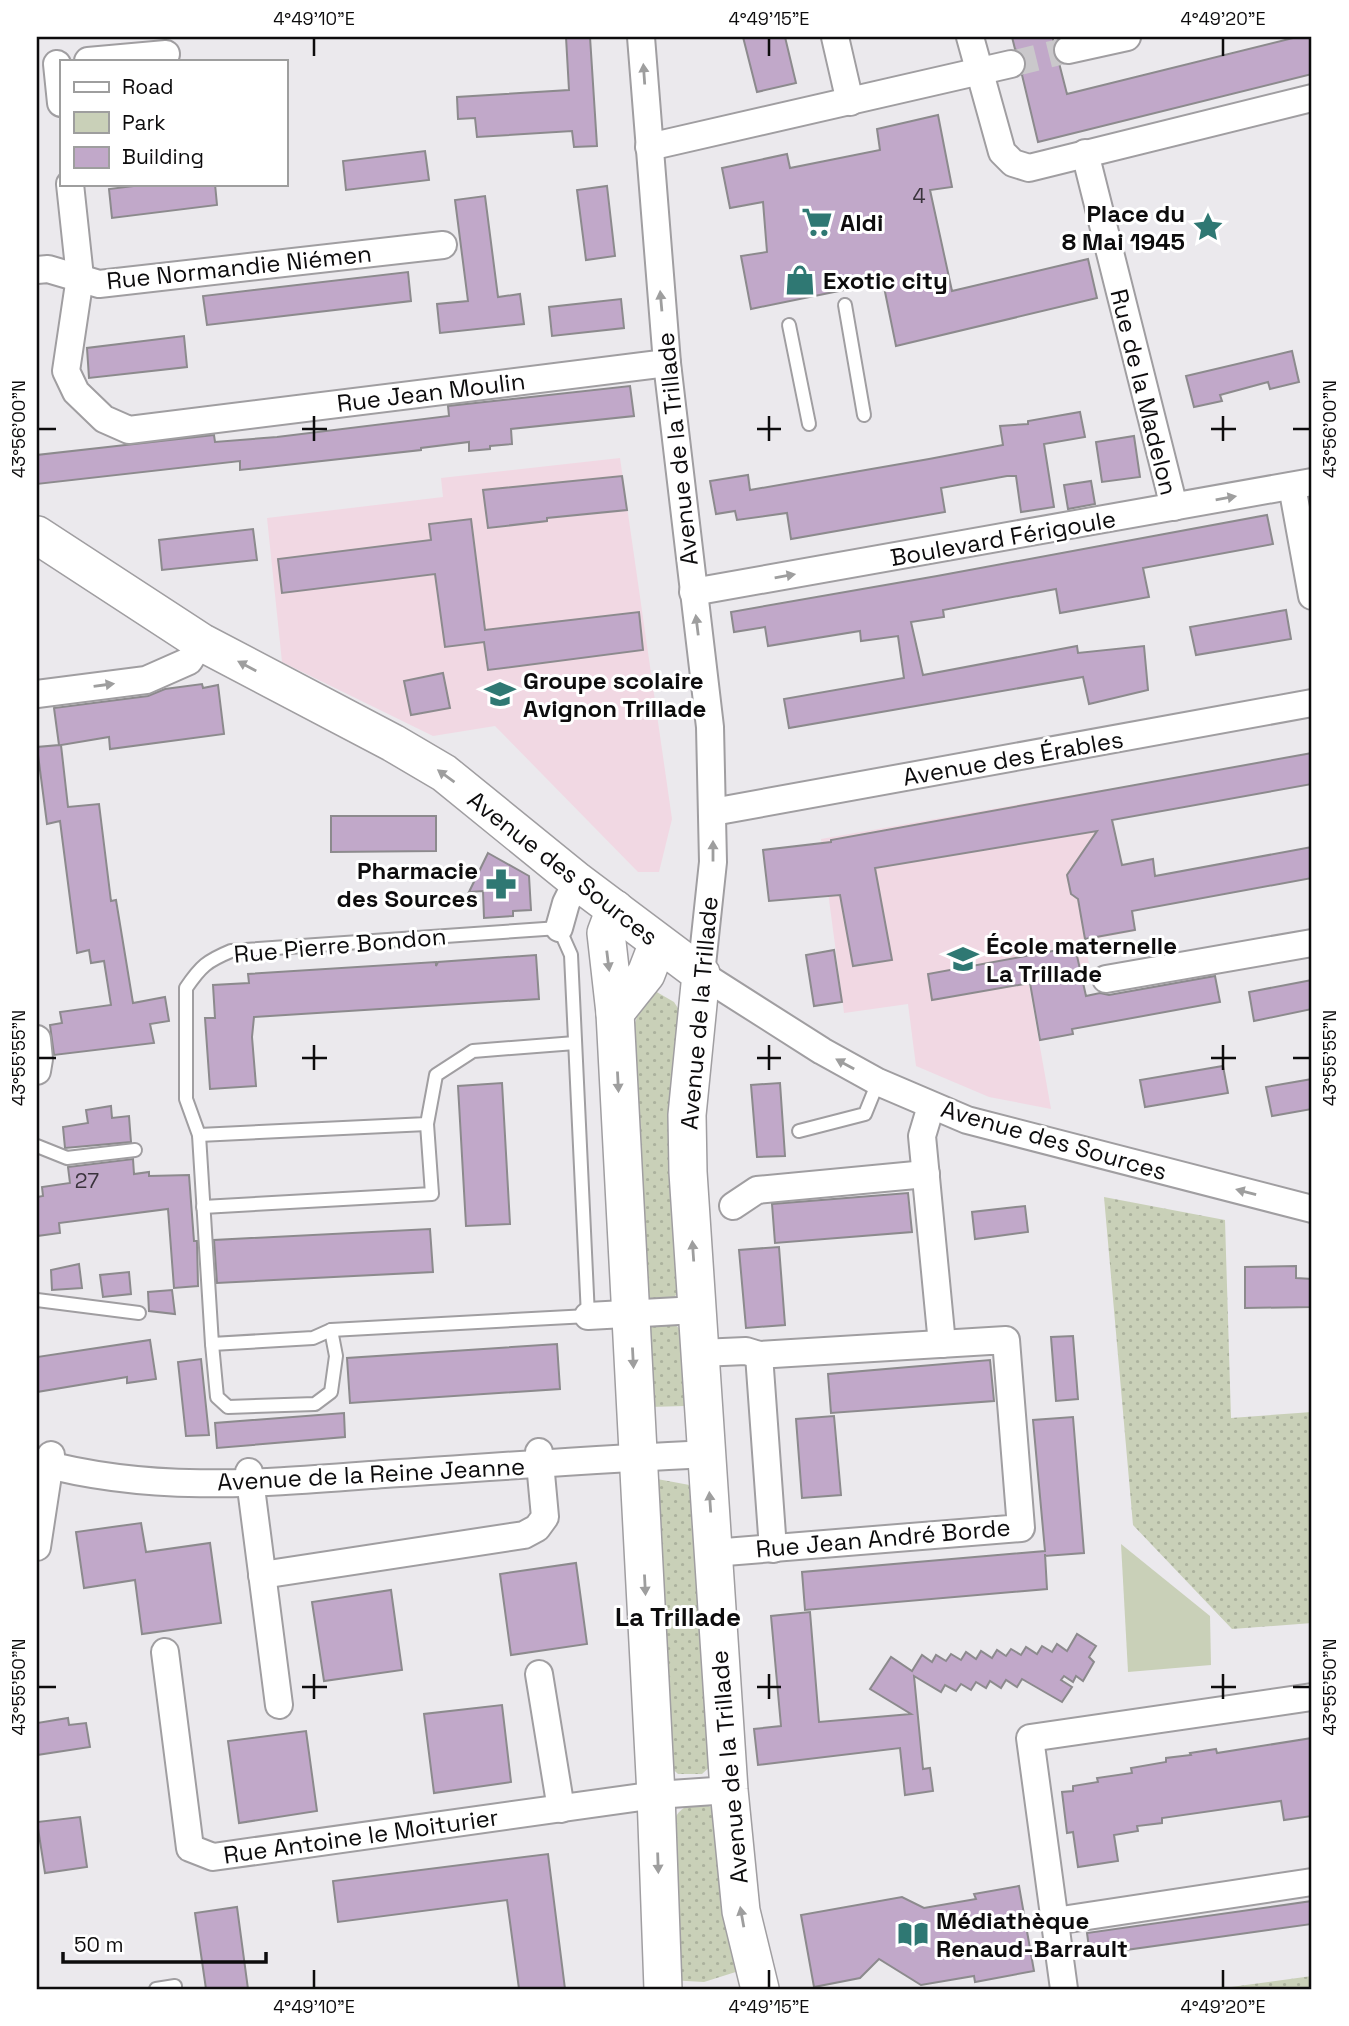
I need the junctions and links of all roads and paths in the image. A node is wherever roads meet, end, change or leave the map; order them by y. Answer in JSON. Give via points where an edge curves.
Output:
{"nodes":[{"id":1,"x":641,"y":37,"type":"edge"},
{"id":2,"x":835,"y":37,"type":"edge"},
{"id":3,"x":970,"y":37,"type":"edge"},
{"id":4,"x":1127,"y":37,"type":"edge"},
{"id":5,"x":1068,"y":51,"type":"tunnel mouth"},
{"id":6,"x":166,"y":54,"type":"dead end"},
{"id":7,"x":99,"y":60,"type":"edge"},
{"id":8,"x":1011,"y":64,"type":"tunnel mouth"},
{"id":9,"x":52,"y":65,"type":"edge"},
{"id":10,"x":980,"y":71,"type":"junction"},
{"id":11,"x":1312,"y":98,"type":"edge"},
{"id":12,"x":60,"y":99,"type":"edge"},
{"id":13,"x":850,"y":102,"type":"junction"},
{"id":14,"x":649,"y":147,"type":"junction"},
{"id":15,"x":1085,"y":153,"type":"junction"},
{"id":16,"x":70,"y":186,"type":"edge"},
{"id":17,"x":443,"y":245,"type":"dead end"},
{"id":18,"x":37,"y":270,"type":"edge"},
{"id":19,"x":80,"y":277,"type":"junction"},
{"id":20,"x":845,"y":306,"type":"dead end"},
{"id":21,"x":789,"y":326,"type":"dead end"},
{"id":22,"x":667,"y":363,"type":"junction"},
{"id":23,"x":864,"y":415,"type":"dead end"},
{"id":24,"x":809,"y":424,"type":"dead end"},
{"id":25,"x":1302,"y":484,"type":"edge"},
{"id":26,"x":1174,"y":508,"type":"junction"},
{"id":27,"x":37,"y":535,"type":"edge"},
{"id":28,"x":694,"y":592,"type":"junction"},
{"id":29,"x":1312,"y":596,"type":"edge"},
{"id":30,"x":201,"y":642,"type":"junction"},
{"id":31,"x":37,"y":694,"type":"edge"},
{"id":32,"x":1312,"y":703,"type":"edge"},
{"id":33,"x":713,"y":812,"type":"junction"},
{"id":34,"x":577,"y":881,"type":"junction"},
{"id":35,"x":615,"y":909,"type":"junction"},
{"id":36,"x":559,"y":928,"type":"junction"},
{"id":37,"x":658,"y":943,"type":"junction"},
{"id":38,"x":1312,"y":943,"type":"edge"},
{"id":39,"x":701,"y":974,"type":"junction"},
{"id":40,"x":1106,"y":979,"type":"dead end"},
{"id":41,"x":615,"y":1013,"type":"junction"},
{"id":42,"x":37,"y":1039,"type":"edge"},
{"id":43,"x":575,"y":1043,"type":"junction"},
{"id":44,"x":37,"y":1071,"type":"edge"},
{"id":45,"x":878,"y":1082,"type":"junction"},
{"id":46,"x":931,"y":1106,"type":"junction"},
{"id":47,"x":427,"y":1124,"type":"junction"},
{"id":48,"x":799,"y":1131,"type":"dead end"},
{"id":49,"x":199,"y":1135,"type":"junction"},
{"id":50,"x":37,"y":1146,"type":"edge"},
{"id":51,"x":135,"y":1150,"type":"dead end"},
{"id":52,"x":926,"y":1174,"type":"junction"},
{"id":53,"x":733,"y":1206,"type":"dead end"},
{"id":54,"x":203,"y":1207,"type":"junction"},
{"id":55,"x":1312,"y":1209,"type":"edge"},
{"id":56,"x":37,"y":1300,"type":"edge"},
{"id":57,"x":697,"y":1310,"type":"junction"},
{"id":58,"x":139,"y":1313,"type":"dead end"},
{"id":59,"x":630,"y":1314,"type":"junction"},
{"id":60,"x":588,"y":1316,"type":"junction"},
{"id":61,"x":331,"y":1331,"type":"junction"},
{"id":62,"x":212,"y":1344,"type":"junction"},
{"id":63,"x":942,"y":1344,"type":"junction"},
{"id":64,"x":700,"y":1353,"type":"junction"},
{"id":65,"x":759,"y":1355,"type":"junction"},
{"id":66,"x":707,"y":1454,"type":"junction"},
{"id":67,"x":638,"y":1457,"type":"junction"},
{"id":68,"x":540,"y":1458,"type":"junction"},
{"id":69,"x":46,"y":1461,"type":"edge"},
{"id":70,"x":250,"y":1478,"type":"junction"},
{"id":71,"x":37,"y":1547,"type":"edge"},
{"id":72,"x":773,"y":1549,"type":"junction"},
{"id":73,"x":713,"y":1553,"type":"junction"},
{"id":74,"x":262,"y":1575,"type":"junction"},
{"id":75,"x":164,"y":1652,"type":"dead end"},
{"id":76,"x":539,"y":1674,"type":"dead end"},
{"id":77,"x":1312,"y":1697,"type":"edge"},
{"id":78,"x":279,"y":1704,"type":"dead end"},
{"id":79,"x":729,"y":1790,"type":"junction"},
{"id":80,"x":656,"y":1795,"type":"junction"},
{"id":81,"x":561,"y":1809,"type":"junction"},
{"id":82,"x":1312,"y":1882,"type":"edge"},
{"id":83,"x":1055,"y":1921,"type":"junction"},
{"id":84,"x":156,"y":1989,"type":"edge"},
{"id":85,"x":175,"y":1989,"type":"edge"},
{"id":86,"x":663,"y":1989,"type":"edge"},
{"id":87,"x":760,"y":1989,"type":"edge"},
{"id":88,"x":1064,"y":1989,"type":"edge"}],
"edges":[{"from":14,"to":1,"type":"street","name":"Avenue de la Trillade","one_way":true},
{"from":2,"to":13,"type":"street"},
{"from":3,"to":10,"type":"street"},
{"from":4,"to":5,"type":"street"},
{"from":6,"to":7,"type":"street"},
{"from":8,"to":10,"type":"street"},
{"from":9,"to":12,"type":"street"},
{"from":10,"to":13,"type":"street"},
{"from":10,"to":15,"type":"street","via":[[1002,152],[1013,163],[1029,168]]},
{"from":11,"to":15,"type":"street"},
{"from":13,"to":14,"type":"street"},
{"from":22,"to":14,"type":"street","name":"Avenue de la Trillade","one_way":true},
{"from":15,"to":26,"type":"street","name":"Rue de la Madelon"},
{"from":16,"to":19,"type":"street","name":"Rue Jean Moulin"},
{"from":17,"to":19,"type":"street","name":"Rue Normandie Niémen","via":[[99,284]]},
{"from":18,"to":19,"type":"street","name":"Rue Normandie Niémen"},
{"from":19,"to":22,"type":"street","name":"Rue Jean Moulin","via":[[66,371],[76,391],[104,419],[129,430]]},
{"from":20,"to":23,"type":"lane"},
{"from":21,"to":24,"type":"lane"},
{"from":22,"to":28,"type":"street","name":"Avenue de la Trillade"},
{"from":26,"to":25,"type":"street","name":"Boulevard Férigoule","one_way":true},
{"from":25,"to":29,"type":"street"},
{"from":28,"to":26,"type":"street","name":"Boulevard Férigoule","one_way":true},
{"from":27,"to":30,"type":"street","name":"Avenue des Sources"},
{"from":33,"to":28,"type":"street","name":"Avenue de la Trillade","one_way":true,"via":[[710,727]]},
{"from":31,"to":30,"type":"street","one_way":true,"via":[[146,680],[189,661]]},
{"from":34,"to":30,"type":"street","name":"Avenue des Sources","one_way":true,"via":[[444,773]]},
{"from":32,"to":33,"type":"street","name":"Avenue des Érables"},
{"from":39,"to":33,"type":"street","name":"Avenue de la Trillade","one_way":true,"via":[[713,862]]},
{"from":34,"to":35,"type":"street","name":"Avenue des Sources"},
{"from":34,"to":36,"type":"street"},
{"from":35,"to":37,"type":"street","name":"Avenue des Sources"},
{"from":35,"to":41,"type":"street","one_way":true,"via":[[606,933]]},
{"from":36,"to":43,"type":"lane","via":[[571,954]]},
{"from":36,"to":49,"type":"lane","name":"Rue Pierre Bondon","via":[[231,951],[209,960],[187,988],[187,1100]]},
{"from":37,"to":39,"type":"street","name":"Avenue des Sources"},
{"from":37,"to":41,"type":"street","name":"Avenue de la Trillade","via":[[646,974]]},
{"from":38,"to":40,"type":"street"},
{"from":45,"to":39,"type":"street","name":"Avenue des Sources","one_way":true},
{"from":57,"to":39,"type":"street","name":"Avenue de la Trillade","one_way":true,"via":[[687,1115]]},
{"from":41,"to":59,"type":"street","one_way":true},
{"from":42,"to":44,"type":"street"},
{"from":43,"to":47,"type":"lane","via":[[473,1051],[436,1074]]},
{"from":43,"to":60,"type":"lane"},
{"from":45,"to":46,"type":"street","name":"Avenue des Sources"},
{"from":45,"to":48,"type":"lane","via":[[865,1114]]},
{"from":46,"to":52,"type":"street","via":[[922,1136]]},
{"from":55,"to":46,"type":"street","name":"Avenue des Sources","one_way":true,"via":[[967,1120]]},
{"from":47,"to":49,"type":"lane"},
{"from":47,"to":54,"type":"lane","via":[[432,1194]]},
{"from":49,"to":54,"type":"lane","name":"Rue Pierre Bondon"},
{"from":50,"to":51,"type":"lane","via":[[67,1158]]},
{"from":52,"to":53,"type":"street","via":[[757,1190]]},
{"from":52,"to":63,"type":"street"},
{"from":54,"to":62,"type":"lane","name":"Rue Pierre Bondon"},
{"from":56,"to":58,"type":"lane"},
{"from":57,"to":59,"type":"street"},
{"from":57,"to":64,"type":"street","name":"Avenue de la Trillade"},
{"from":59,"to":60,"type":"street"},
{"from":59,"to":67,"type":"street","one_way":true},
{"from":60,"to":61,"type":"lane"},
{"from":61,"to":62,"type":"lane","via":[[313,1338]]},
{"from":61,"to":62,"type":"lane","name":"Rue Pierre Bondon","via":[[336,1356],[331,1392],[315,1404],[228,1407],[217,1396]]},
{"from":63,"to":65,"type":"street","name":"Rue Jean André Borde"},
{"from":63,"to":72,"type":"street","name":"Rue Jean André Borde","via":[[1006,1340],[1021,1528]]},
{"from":64,"to":65,"type":"street","name":"Rue Jean André Borde","via":[[746,1351]]},
{"from":64,"to":66,"type":"street","name":"Avenue de la Trillade"},
{"from":65,"to":72,"type":"street"},
{"from":66,"to":67,"type":"street","name":"Avenue de la Reine Jeanne"},
{"from":73,"to":66,"type":"street","name":"Avenue de la Trillade","one_way":true},
{"from":67,"to":68,"type":"street","name":"Avenue de la Reine Jeanne"},
{"from":67,"to":80,"type":"street","one_way":true},
{"from":68,"to":70,"type":"street","name":"Avenue de la Reine Jeanne"},
{"from":68,"to":74,"type":"street","via":[[545,1517],[524,1535]]},
{"from":69,"to":70,"type":"street","name":"Avenue de la Reine Jeanne","via":[[110,1478],[163,1483]]},
{"from":69,"to":71,"type":"street"},
{"from":70,"to":74,"type":"street"},
{"from":72,"to":73,"type":"street","name":"Rue Jean André Borde"},
{"from":73,"to":79,"type":"street","name":"Avenue de la Trillade"},
{"from":74,"to":78,"type":"street"},
{"from":75,"to":81,"type":"street","name":"Rue Antoine le Moiturier","via":[[190,1848],[213,1857]]},
{"from":76,"to":81,"type":"street"},
{"from":77,"to":83,"type":"street","via":[[1030,1738]]},
{"from":79,"to":80,"type":"street","name":"Rue Antoine le Moiturier"},
{"from":87,"to":79,"type":"street","name":"Avenue de la Trillade","one_way":true,"via":[[741,1911]]},
{"from":80,"to":81,"type":"street","name":"Rue Antoine le Moiturier"},
{"from":80,"to":86,"type":"street","one_way":true},
{"from":82,"to":83,"type":"street"},
{"from":83,"to":88,"type":"street"},
{"from":84,"to":85,"type":"lane"}]}
